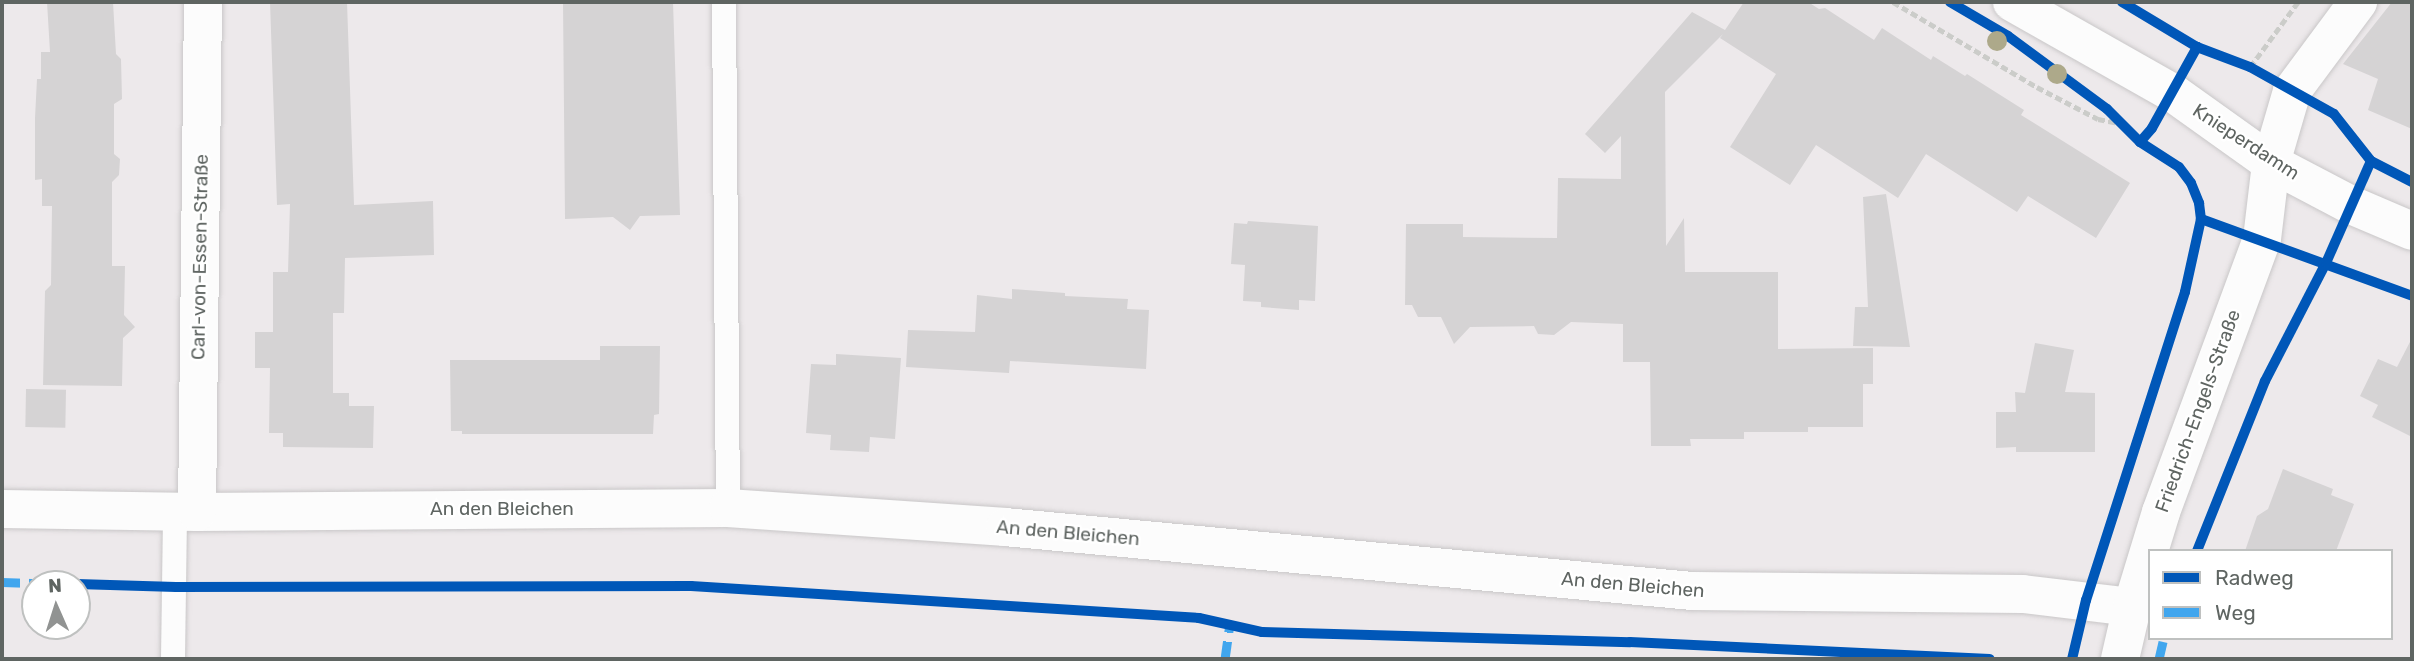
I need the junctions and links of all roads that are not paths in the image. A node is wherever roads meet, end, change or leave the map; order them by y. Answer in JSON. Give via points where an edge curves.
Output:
{"nodes":[{"id":1,"x":203,"y":2,"type":"edge"},
{"id":2,"x":724,"y":2,"type":"edge"},
{"id":3,"x":2012,"y":2,"type":"edge"},
{"id":4,"x":2358,"y":2,"type":"edge"},
{"id":5,"x":2272,"y":163,"type":"junction"},
{"id":6,"x":2412,"y":231,"type":"edge"},
{"id":7,"x":728,"y":508,"type":"junction"},
{"id":8,"x":2,"y":509,"type":"edge"},
{"id":9,"x":186,"y":512,"type":"junction"},
{"id":10,"x":2150,"y":549,"type":"edge"},
{"id":11,"x":2148,"y":555,"type":"edge"},
{"id":12,"x":2132,"y":607,"type":"junction"},
{"id":13,"x":173,"y":659,"type":"edge"},
{"id":14,"x":2120,"y":659,"type":"edge"}],
"edges":[{"from":1,"to":9,"type":"street","name":"Carl-von-Essen-Straße"},
{"from":2,"to":7,"type":"lane"},
{"from":3,"to":5,"type":"street","name":"Knieperdamm","via":[[2173,93]]},
{"from":4,"to":5,"type":"street","name":"Friedrich-Engels-Straße","via":[[2292,91]]},
{"from":5,"to":6,"type":"street","name":"Knieperdamm"},
{"from":5,"to":10,"type":"street","name":"Friedrich-Engels-Straße","via":[[2262,239]]},
{"from":7,"to":9,"type":"street","name":"An den Bleichen"},
{"from":7,"to":12,"type":"street","name":"An den Bleichen","via":[[1005,527],[1692,591],[2024,594]]},
{"from":8,"to":9,"type":"street","name":"An den Bleichen"},
{"from":9,"to":13,"type":"lane"},
{"from":11,"to":12,"type":"street","name":"Friedrich-Engels-Straße"},
{"from":12,"to":14,"type":"street","name":"Friedrich-Engels-Straße"}]}
